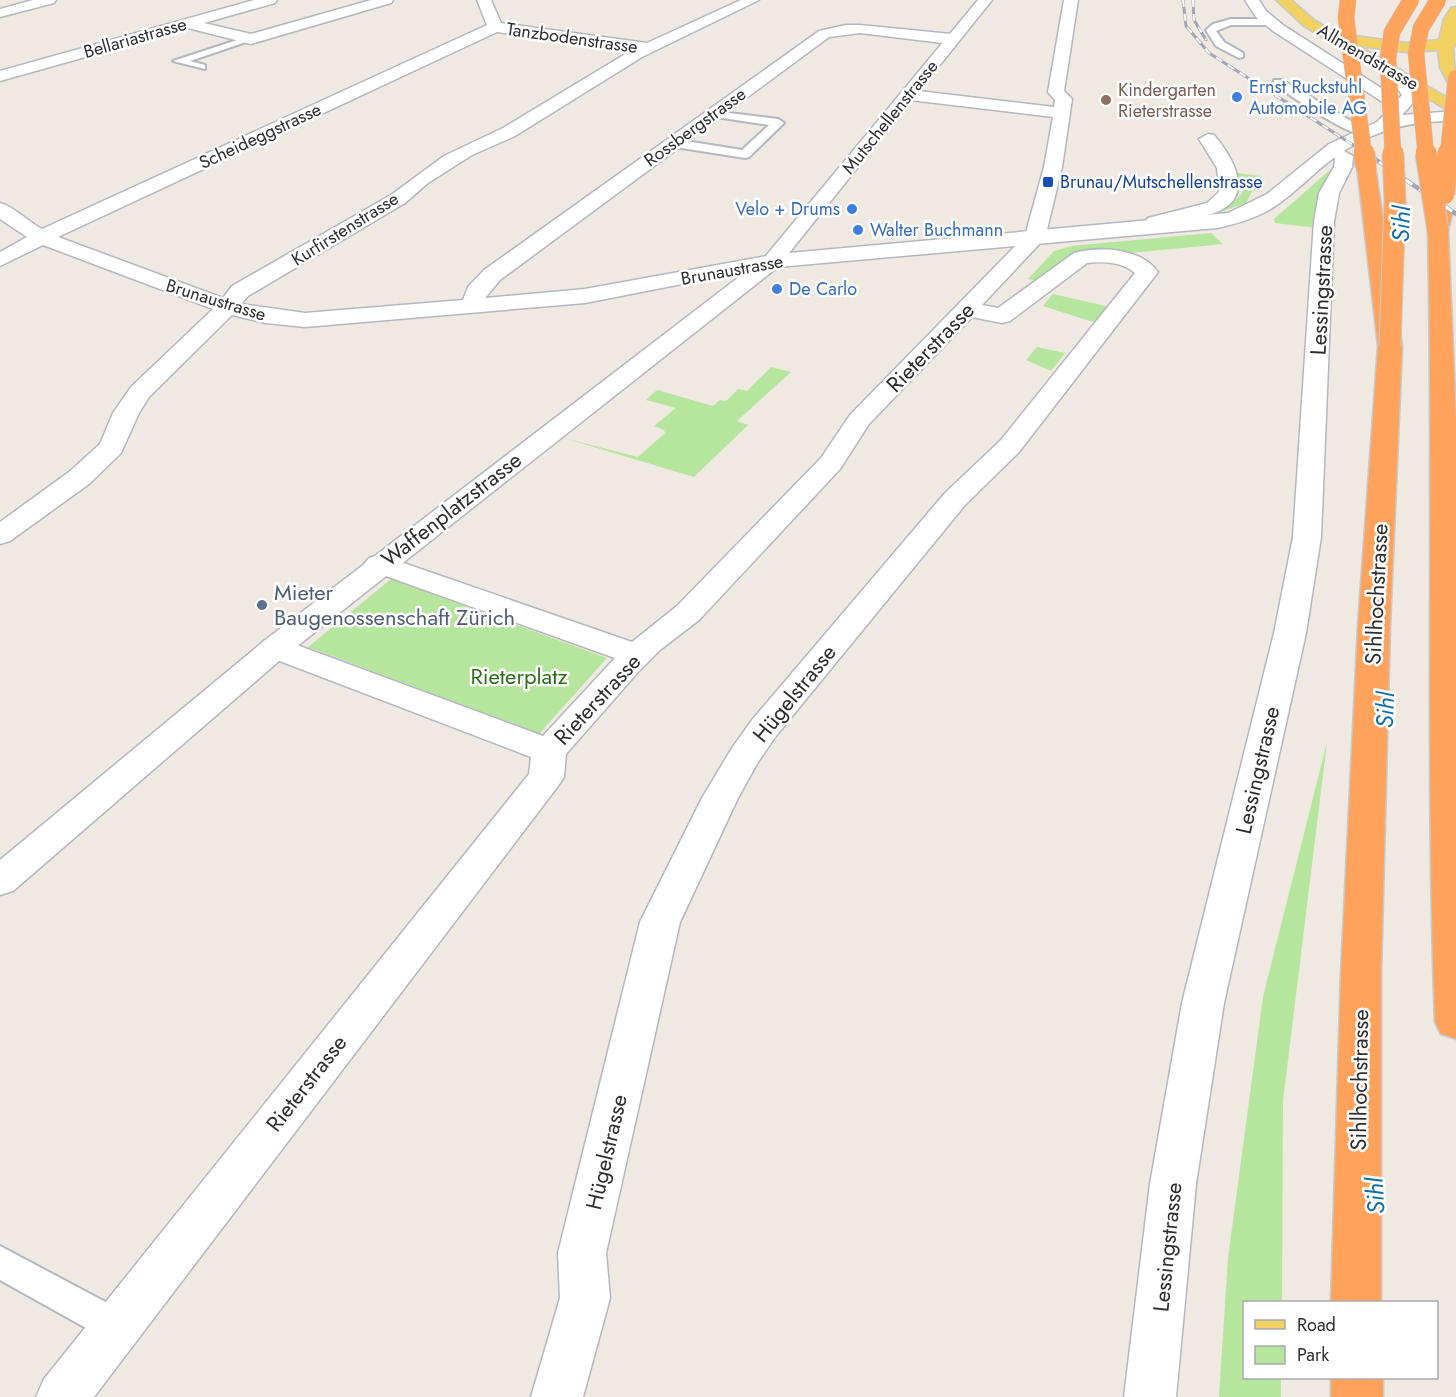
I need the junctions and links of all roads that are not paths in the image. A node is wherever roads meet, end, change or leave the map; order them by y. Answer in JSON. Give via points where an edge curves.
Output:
{"nodes":[{"id":1,"x":49,"y":0,"type":"edge"},
{"id":2,"x":270,"y":0,"type":"edge"},
{"id":3,"x":386,"y":0,"type":"edge"},
{"id":4,"x":484,"y":0,"type":"edge"},
{"id":5,"x":752,"y":0,"type":"edge"},
{"id":6,"x":985,"y":0,"type":"edge"},
{"id":7,"x":1071,"y":0,"type":"edge"},
{"id":8,"x":1252,"y":0,"type":"edge"},
{"id":9,"x":1348,"y":0,"type":"edge"},
{"id":10,"x":1411,"y":0,"type":"edge"},
{"id":11,"x":1438,"y":0,"type":"edge"},
{"id":12,"x":1285,"y":1,"type":"edge"},
{"id":13,"x":1456,"y":10,"type":"edge"},
{"id":14,"x":0,"y":13,"type":"edge"},
{"id":15,"x":1271,"y":22,"type":"junction"},
{"id":16,"x":187,"y":23,"type":"junction"},
{"id":17,"x":495,"y":27,"type":"junction"},
{"id":18,"x":1335,"y":38,"type":"junction"},
{"id":19,"x":951,"y":39,"type":"junction"},
{"id":20,"x":241,"y":42,"type":"dead end"},
{"id":21,"x":1451,"y":42,"type":"edge"},
{"id":22,"x":648,"y":48,"type":"junction"},
{"id":23,"x":1239,"y":56,"type":"dead end"},
{"id":24,"x":201,"y":67,"type":"dead end"},
{"id":25,"x":1395,"y":73,"type":"junction"},
{"id":26,"x":0,"y":76,"type":"edge"},
{"id":27,"x":1456,"y":78,"type":"edge"},
{"id":28,"x":1278,"y":82,"type":"dead end"},
{"id":29,"x":1456,"y":84,"type":"edge"},
{"id":30,"x":910,"y":95,"type":"junction"},
{"id":31,"x":1401,"y":106,"type":"junction"},
{"id":32,"x":1456,"y":110,"type":"edge"},
{"id":33,"x":1062,"y":113,"type":"junction"},
{"id":34,"x":713,"y":114,"type":"junction"},
{"id":35,"x":1456,"y":116,"type":"edge"},
{"id":36,"x":1385,"y":122,"type":"junction"},
{"id":37,"x":1365,"y":133,"type":"junction"},
{"id":38,"x":1208,"y":139,"type":"dead end"},
{"id":39,"x":673,"y":143,"type":"junction"},
{"id":40,"x":1333,"y":150,"type":"junction"},
{"id":41,"x":0,"y":209,"type":"edge"},
{"id":42,"x":1156,"y":228,"type":"junction"},
{"id":43,"x":1438,"y":231,"type":"junction"},
{"id":44,"x":43,"y":237,"type":"junction"},
{"id":45,"x":1035,"y":238,"type":"junction"},
{"id":46,"x":0,"y":260,"type":"edge"},
{"id":47,"x":772,"y":261,"type":"junction"},
{"id":48,"x":472,"y":305,"type":"junction"},
{"id":49,"x":227,"y":307,"type":"junction"},
{"id":50,"x":967,"y":309,"type":"junction"},
{"id":51,"x":1390,"y":346,"type":"junction"},
{"id":52,"x":0,"y":535,"type":"edge"},
{"id":53,"x":379,"y":564,"type":"junction"},
{"id":54,"x":275,"y":648,"type":"junction"},
{"id":55,"x":638,"y":655,"type":"junction"},
{"id":56,"x":549,"y":751,"type":"junction"},
{"id":57,"x":0,"y":881,"type":"edge"},
{"id":58,"x":1456,"y":1022,"type":"edge"},
{"id":59,"x":0,"y":1262,"type":"edge"},
{"id":60,"x":1356,"y":1301,"type":"edge"},
{"id":61,"x":116,"y":1326,"type":"junction"},
{"id":62,"x":1357,"y":1379,"type":"edge"},
{"id":63,"x":62,"y":1397,"type":"edge"},
{"id":64,"x":557,"y":1397,"type":"edge"},
{"id":65,"x":1150,"y":1397,"type":"edge"},
{"id":66,"x":1357,"y":1397,"type":"edge"}],
"edges":[{"from":1,"to":14,"type":"street"},
{"from":2,"to":16,"type":"street","name":"Bellariastrasse"},
{"from":3,"to":16,"type":"street","via":[[251,39]]},
{"from":4,"to":17,"type":"street"},
{"from":5,"to":22,"type":"street","name":"Kurfirstenstrasse"},
{"from":6,"to":19,"type":"street","name":"Mutschellenstrasse"},
{"from":7,"to":33,"type":"street","name":"Rieterstrasse","via":[[1056,92],[1064,99]]},
{"from":8,"to":15,"type":"street","name":"Allmendstrasse"},
{"from":9,"to":51,"type":"highway","bridge":true,"via":[[1346,18],[1354,93]]},
{"from":10,"to":51,"type":"highway","name":"Sihlhochstrasse","bridge":true,"via":[[1392,32],[1388,58],[1395,200]]},
{"from":11,"to":43,"type":"highway","bridge":true,"via":[[1421,28],[1416,60]]},
{"from":12,"to":18,"type":"main road","name":"Allmendstrasse"},
{"from":13,"to":21,"type":"main road","name":"Allmendstrasse","via":[[1450,20]]},
{"from":15,"to":23,"type":"lane","via":[[1229,23],[1210,30],[1220,44]]},
{"from":15,"to":31,"type":"street","name":"Allmendstrasse"},
{"from":16,"to":26,"type":"street","name":"Bellariastrasse"},
{"from":17,"to":22,"type":"street","name":"Tanzbodenstrasse"},
{"from":17,"to":44,"type":"street","name":"Scheideggstrasse"},
{"from":18,"to":21,"type":"main road","via":[[1399,47]]},
{"from":18,"to":25,"type":"main road","name":"Allmendstrasse"},
{"from":19,"to":30,"type":"street","name":"Mutschellenstrasse"},
{"from":19,"to":34,"type":"street","name":"Rossbergstrasse","via":[[860,29],[824,34]]},
{"from":20,"to":24,"type":"lane","via":[[178,61]]},
{"from":21,"to":29,"type":"main road","name":"Allmendstrasse","via":[[1449,75]]},
{"from":22,"to":49,"type":"street","name":"Kurfirstenstrasse","via":[[240,291]]},
{"from":25,"to":31,"type":"street","via":[[1411,96]]},
{"from":25,"to":32,"type":"main road","name":"Allmendstrasse"},
{"from":27,"to":43,"type":"highway","bridge":true},
{"from":28,"to":37,"type":"lane","via":[[1336,120]]},
{"from":30,"to":33,"type":"street"},
{"from":30,"to":47,"type":"street","name":"Mutschellenstrasse"},
{"from":31,"to":36,"type":"street"},
{"from":33,"to":45,"type":"street","name":"Rieterstrasse"},
{"from":34,"to":39,"type":"street","name":"Rossbergstrasse"},
{"from":34,"to":39,"type":"lane","via":[[778,123],[745,154]]},
{"from":35,"to":36,"type":"street","name":"Brunaustrasse","via":[[1433,114]]},
{"from":36,"to":37,"type":"street","name":"Brunaustrasse"},
{"from":37,"to":40,"type":"street","name":"Brunaustrasse"},
{"from":38,"to":42,"type":"street","via":[[1224,158],[1230,191],[1226,200],[1201,210],[1163,217],[1155,222]]},
{"from":39,"to":48,"type":"street","name":"Rossbergstrasse","via":[[492,275],[476,292]]},
{"from":40,"to":42,"type":"street","name":"Brunaustrasse","via":[[1250,214],[1217,222]]},
{"from":40,"to":65,"type":"street","name":"Lessingstrasse","via":[[1344,156],[1343,167],[1329,193],[1324,221],[1307,537],[1290,633],[1203,1003],[1173,1184]]},
{"from":41,"to":44,"type":"street","name":"Brunaustrasse","via":[[22,227]]},
{"from":42,"to":45,"type":"street","name":"Brunaustrasse"},
{"from":43,"to":58,"type":"highway","via":[[1444,348],[1449,841]]},
{"from":44,"to":46,"type":"street","name":"Scheideggstrasse"},
{"from":44,"to":49,"type":"street","name":"Brunaustrasse"},
{"from":45,"to":47,"type":"street","name":"Brunaustrasse"},
{"from":45,"to":50,"type":"street","name":"Rieterstrasse"},
{"from":47,"to":48,"type":"street","name":"Brunaustrasse","via":[[585,296]]},
{"from":47,"to":53,"type":"street","name":"Waffenplatzstrasse"},
{"from":48,"to":49,"type":"street","name":"Brunaustrasse","via":[[306,320],[250,314]]},
{"from":49,"to":52,"type":"street","name":"Kurfirstenstrasse","via":[[140,392],[112,447],[79,478]]},
{"from":50,"to":55,"type":"street","name":"Rieterstrasse","via":[[860,420],[831,463],[688,613]]},
{"from":50,"to":64,"type":"street","name":"Hügelstrasse","via":[[1002,316],[1081,257],[1099,255],[1135,261],[1147,272],[1010,446],[955,500],[764,728],[720,798],[660,922],[582,1253],[585,1298]]},
{"from":51,"to":60,"type":"highway","name":"Sihlhochstrasse","via":[[1374,626],[1361,973]]},
{"from":53,"to":54,"type":"street","name":"Waffenplatzstrasse"},
{"from":53,"to":55,"type":"street"},
{"from":54,"to":56,"type":"street"},
{"from":54,"to":57,"type":"street","name":"Waffenplatzstrasse"},
{"from":55,"to":56,"type":"street","name":"Rieterstrasse"},
{"from":56,"to":61,"type":"street","name":"Rieterstrasse","via":[[546,777]]},
{"from":59,"to":61,"type":"lane"},
{"from":61,"to":63,"type":"street","name":"Rieterstrasse"},
{"from":62,"to":66,"type":"highway"}]}
